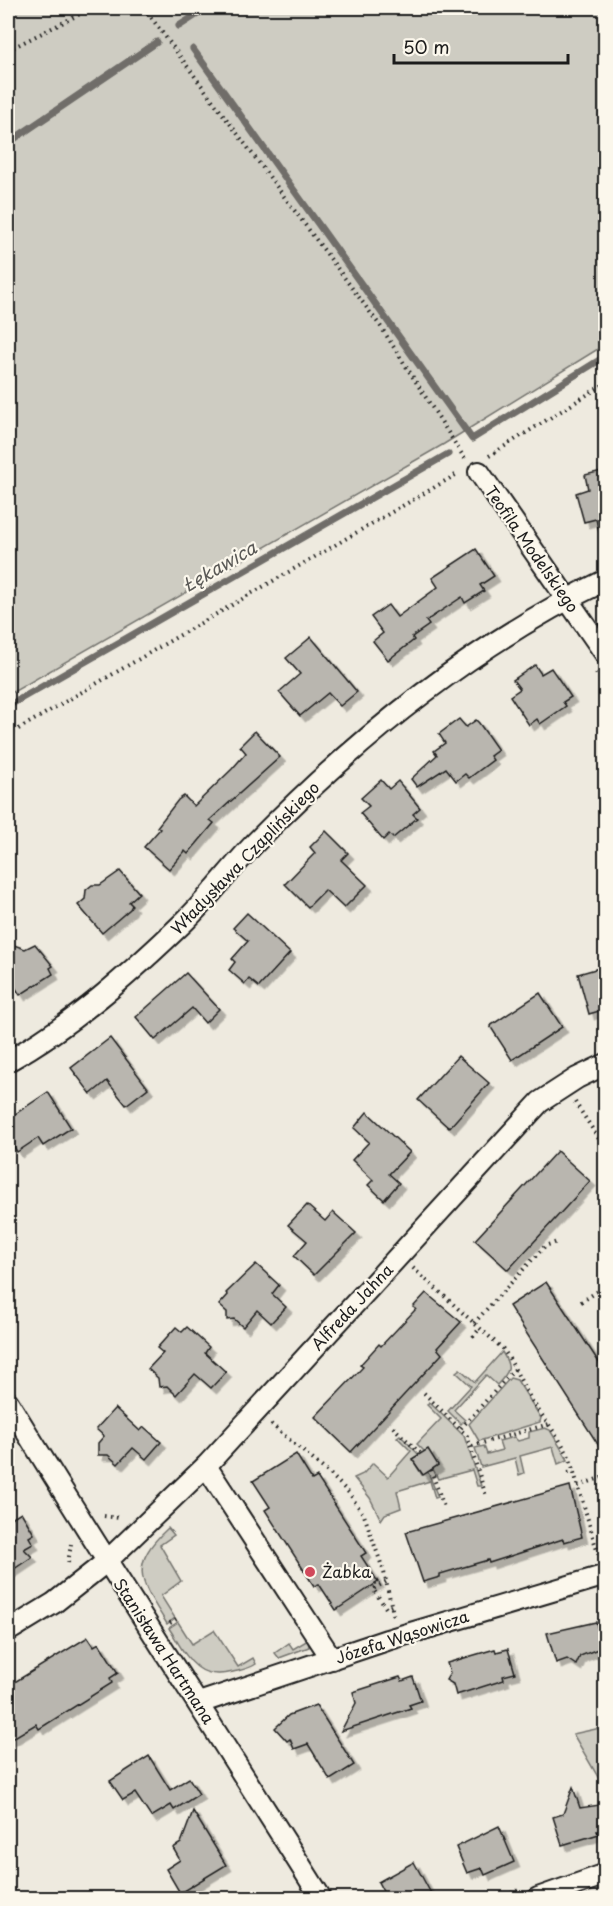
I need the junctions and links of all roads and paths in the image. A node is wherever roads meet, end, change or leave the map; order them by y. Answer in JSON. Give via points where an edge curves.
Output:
{"nodes":[{"id":1,"x":92,"y":8,"type":"edge"},
{"id":2,"x":144,"y":8,"type":"edge"},
{"id":3,"x":8,"y":50,"type":"edge"},
{"id":4,"x":606,"y":383,"type":"edge"},
{"id":5,"x":472,"y":468,"type":"junction"},
{"id":6,"x":606,"y":580,"type":"edge"},
{"id":7,"x":568,"y":598,"type":"junction"},
{"id":8,"x":606,"y":655,"type":"edge"},
{"id":9,"x":8,"y":735,"type":"edge"},
{"id":10,"x":8,"y":1061,"type":"edge"},
{"id":11,"x":606,"y":1064,"type":"edge"},
{"id":12,"x":574,"y":1094,"type":"dead end"},
{"id":13,"x":606,"y":1150,"type":"edge"},
{"id":14,"x":557,"y":1242,"type":"dead end"},
{"id":15,"x":408,"y":1263,"type":"dead end"},
{"id":16,"x":606,"y":1286,"type":"edge"},
{"id":17,"x":581,"y":1302,"type":"dead end"},
{"id":18,"x":474,"y":1323,"type":"junction"},
{"id":19,"x":480,"y":1328,"type":"junction"},
{"id":20,"x":473,"y":1336,"type":"dead end"},
{"id":21,"x":515,"y":1369,"type":"junction"},
{"id":22,"x":424,"y":1393,"type":"dead end"},
{"id":23,"x":8,"y":1402,"type":"edge"},
{"id":24,"x":260,"y":1424,"type":"dead end"},
{"id":25,"x":549,"y":1424,"type":"junction"},
{"id":26,"x":393,"y":1427,"type":"dead end"},
{"id":27,"x":461,"y":1428,"type":"junction"},
{"id":28,"x":471,"y":1446,"type":"junction"},
{"id":29,"x":421,"y":1454,"type":"dead end"},
{"id":30,"x":206,"y":1466,"type":"junction"},
{"id":31,"x":431,"y":1470,"type":"dead end"},
{"id":32,"x":574,"y":1472,"type":"junction"},
{"id":33,"x":568,"y":1473,"type":"dead end"},
{"id":34,"x":606,"y":1476,"type":"edge"},
{"id":35,"x":578,"y":1486,"type":"junction"},
{"id":36,"x":486,"y":1496,"type":"dead end"},
{"id":37,"x":444,"y":1507,"type":"dead end"},
{"id":38,"x":72,"y":1539,"type":"dead end"},
{"id":39,"x":106,"y":1562,"type":"junction"},
{"id":40,"x":603,"y":1568,"type":"edge"},
{"id":41,"x":62,"y":1571,"type":"dead end"},
{"id":42,"x":386,"y":1581,"type":"junction"},
{"id":43,"x":393,"y":1605,"type":"junction"},
{"id":44,"x":399,"y":1621,"type":"dead end"},
{"id":45,"x":8,"y":1631,"type":"edge"},
{"id":46,"x":332,"y":1659,"type":"junction"},
{"id":47,"x":199,"y":1703,"type":"junction"},
{"id":48,"x":606,"y":1874,"type":"edge"},
{"id":49,"x":321,"y":1899,"type":"edge"},
{"id":50,"x":538,"y":1899,"type":"edge"}],
"edges":[{"from":1,"to":3,"type":"path"},
{"from":2,"to":5,"type":"path","via":[[381,327]]},
{"from":4,"to":5,"type":"path"},
{"from":5,"to":7,"type":"street","name":"Teofila Modelskiego"},
{"from":5,"to":9,"type":"path"},
{"from":6,"to":7,"type":"street","name":"Władysława Czaplińskiego"},
{"from":7,"to":8,"type":"street","name":"Teofila Modelskiego"},
{"from":7,"to":10,"type":"street","name":"Władysława Czaplińskiego","via":[[469,658],[381,728],[322,778],[255,844],[187,920],[111,988]]},
{"from":11,"to":30,"type":"street","name":"Alfreda Jahna","via":[[540,1102]]},
{"from":12,"to":13,"type":"path","via":[[573,1100]]},
{"from":14,"to":18,"type":"path","via":[[545,1246]]},
{"from":15,"to":18,"type":"path"},
{"from":16,"to":17,"type":"path"},
{"from":18,"to":19,"type":"path"},
{"from":19,"to":20,"type":"path"},
{"from":19,"to":21,"type":"path","via":[[503,1349]]},
{"from":21,"to":25,"type":"path"},
{"from":21,"to":27,"type":"path"},
{"from":22,"to":27,"type":"path"},
{"from":23,"to":39,"type":"street","name":"Stanisława Hartmana"},
{"from":24,"to":42,"type":"path","via":[[277,1429],[349,1493],[364,1515]]},
{"from":25,"to":28,"type":"path"},
{"from":25,"to":32,"type":"path","via":[[564,1444]]},
{"from":26,"to":29,"type":"path"},
{"from":27,"to":28,"type":"path"},
{"from":28,"to":36,"type":"path"},
{"from":30,"to":39,"type":"street","name":"Alfreda Jahna"},
{"from":30,"to":46,"type":"street"},
{"from":31,"to":37,"type":"path"},
{"from":32,"to":33,"type":"path"},
{"from":32,"to":35,"type":"path"},
{"from":34,"to":35,"type":"path"},
{"from":35,"to":40,"type":"path"},
{"from":38,"to":41,"type":"path","via":[[69,1563]]},
{"from":39,"to":45,"type":"street","name":"Alfreda Jahna","via":[[54,1604]]},
{"from":39,"to":47,"type":"street","name":"Stanisława Hartmana"},
{"from":40,"to":46,"type":"street","name":"Józefa Wąsowicza"},
{"from":42,"to":43,"type":"path"},
{"from":42,"to":43,"type":"path","via":[[373,1589],[386,1608]]},
{"from":43,"to":44,"type":"path","via":[[392,1623]]},
{"from":46,"to":47,"type":"street","name":"Józefa Wąsowicza"},
{"from":47,"to":49,"type":"street","name":"Stanisława Hartmana"},
{"from":48,"to":50,"type":"street"}]}
